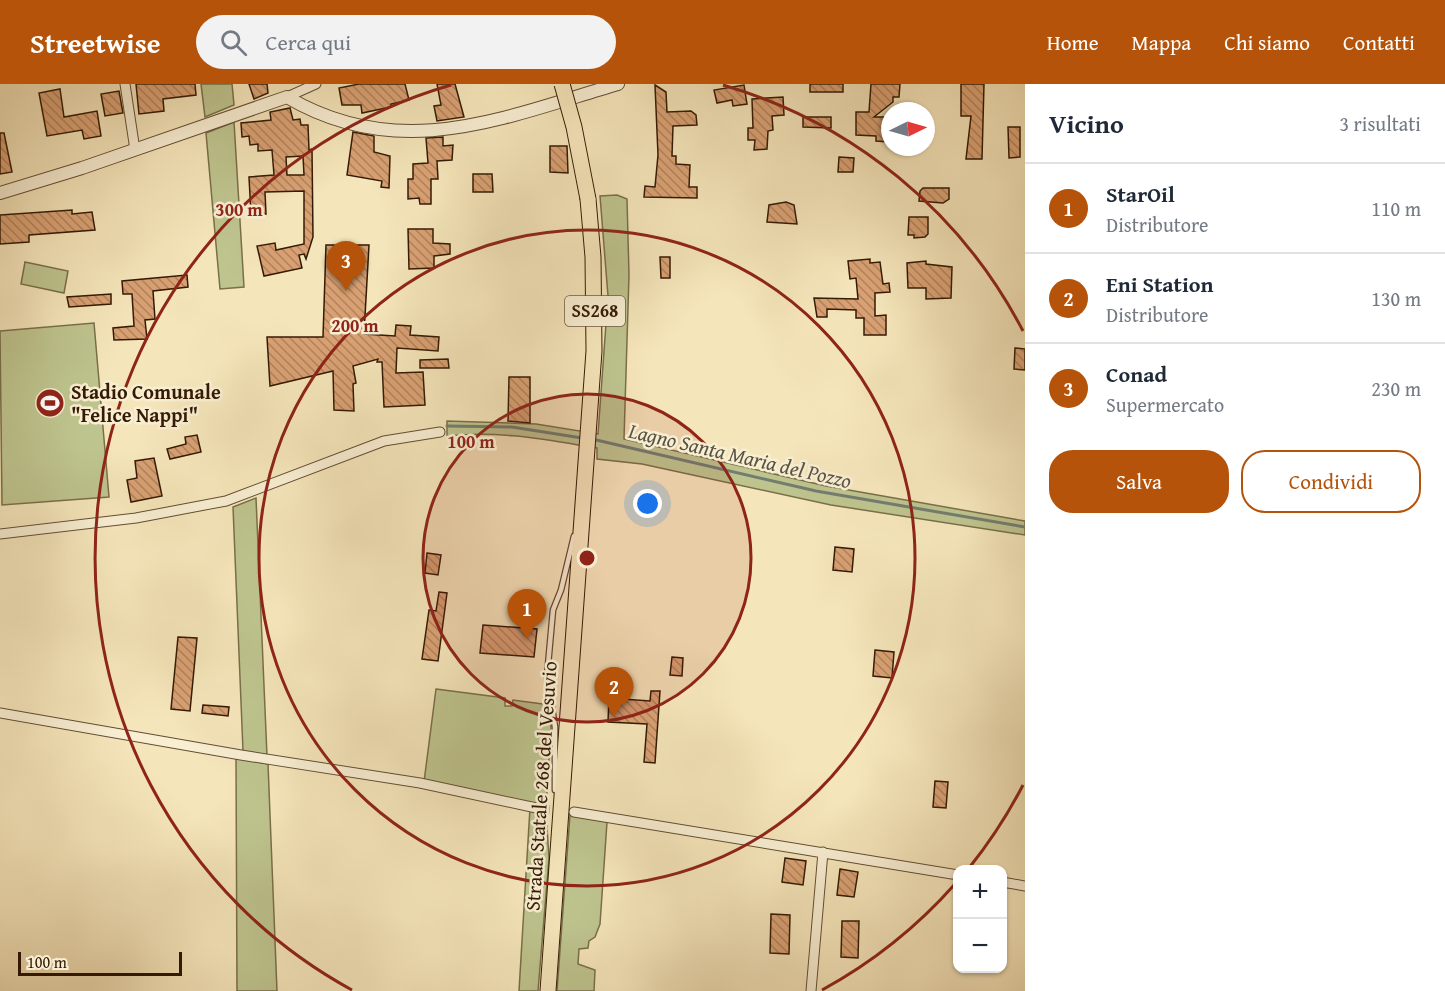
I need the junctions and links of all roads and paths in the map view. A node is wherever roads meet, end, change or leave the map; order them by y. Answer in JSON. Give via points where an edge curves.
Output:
{"nodes":[{"id":1,"x":125,"y":84,"type":"edge"},
{"id":2,"x":316,"y":84,"type":"edge"},
{"id":3,"x":562,"y":84,"type":"edge"},
{"id":4,"x":618,"y":84,"type":"edge"},
{"id":5,"x":287,"y":97,"type":"junction"},
{"id":6,"x":135,"y":150,"type":"junction"},
{"id":7,"x":0,"y":192,"type":"edge"},
{"id":8,"x":440,"y":432,"type":"dead end"},
{"id":9,"x":583,"y":504,"type":"junction"},
{"id":10,"x":0,"y":534,"type":"edge"},
{"id":11,"x":0,"y":713,"type":"edge"},
{"id":12,"x":542,"y":809,"type":"tunnel mouth"},
{"id":13,"x":574,"y":812,"type":"tunnel mouth"},
{"id":14,"x":560,"y":827,"type":"junction"},
{"id":15,"x":823,"y":852,"type":"junction"},
{"id":16,"x":953,"y":874,"type":"edge"},
{"id":17,"x":1007,"y":883,"type":"edge"},
{"id":18,"x":1025,"y":885,"type":"edge"},
{"id":19,"x":548,"y":991,"type":"edge"},
{"id":20,"x":811,"y":991,"type":"edge"}],
"edges":[{"from":1,"to":6,"type":"street"},
{"from":2,"to":5,"type":"street"},
{"from":3,"to":9,"type":"highway","name":"Strada Statale 268 del Vesuvio","number":"SS268","bridge":true,"via":[[588,199],[595,305]]},
{"from":4,"to":5,"type":"street","via":[[458,129],[408,132],[362,126],[314,113]]},
{"from":5,"to":6,"type":"street"},
{"from":6,"to":7,"type":"street"},
{"from":8,"to":10,"type":"street","via":[[384,441],[226,501],[136,518]]},
{"from":9,"to":14,"type":"highway","name":"Strada Statale 268 del Vesuvio","number":"SS268"},
{"from":9,"to":14,"type":"lane","via":[[553,610],[547,676],[555,727],[555,796]]},
{"from":11,"to":12,"type":"street","via":[[420,783]]},
{"from":13,"to":15,"type":"street"},
{"from":14,"to":19,"type":"highway","name":"Strada Statale 268 del Vesuvio","number":"SS268"},
{"from":15,"to":16,"type":"street"},
{"from":15,"to":20,"type":"street"},
{"from":17,"to":18,"type":"street"}]}
